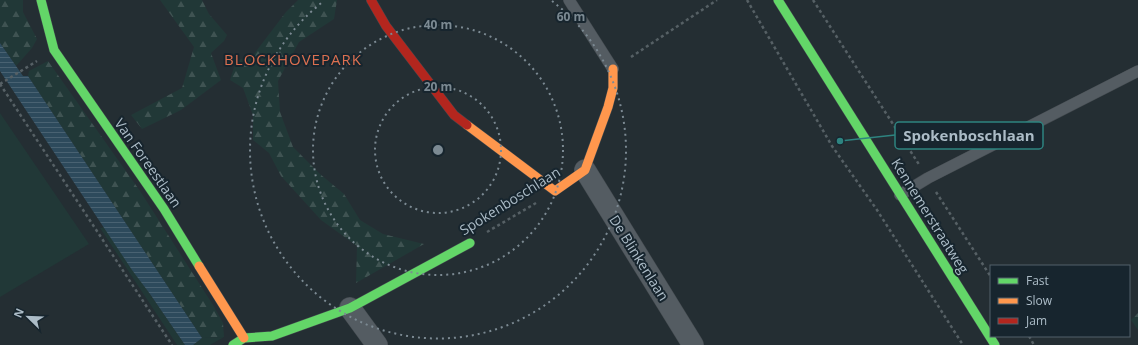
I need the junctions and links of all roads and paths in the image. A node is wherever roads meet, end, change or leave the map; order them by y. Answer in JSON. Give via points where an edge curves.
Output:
{"nodes":[{"id":1,"x":41,"y":0,"type":"edge"},
{"id":2,"x":371,"y":0,"type":"edge"},
{"id":3,"x":569,"y":0,"type":"edge"},
{"id":4,"x":717,"y":0,"type":"edge"},
{"id":5,"x":747,"y":0,"type":"edge"},
{"id":6,"x":778,"y":0,"type":"edge"},
{"id":7,"x":813,"y":0,"type":"edge"},
{"id":8,"x":27,"y":67,"type":"dead end"},
{"id":9,"x":613,"y":69,"type":"junction"},
{"id":10,"x":1138,"y":72,"type":"edge"},
{"id":11,"x":0,"y":84,"type":"edge"},
{"id":12,"x":585,"y":170,"type":"junction"},
{"id":13,"x":928,"y":178,"type":"junction"},
{"id":14,"x":555,"y":191,"type":"junction"},
{"id":15,"x":900,"y":195,"type":"junction"},
{"id":16,"x":470,"y":242,"type":"joint"},
{"id":17,"x":990,"y":275,"type":"edge"},
{"id":18,"x":350,"y":308,"type":"junction"},
{"id":19,"x":244,"y":338,"type":"junction"},
{"id":20,"x":172,"y":345,"type":"edge"},
{"id":21,"x":233,"y":345,"type":"edge"},
{"id":22,"x":377,"y":345,"type":"edge"},
{"id":23,"x":693,"y":345,"type":"edge"},
{"id":24,"x":963,"y":345,"type":"edge"},
{"id":25,"x":995,"y":345,"type":"edge"}],
"edges":[{"from":1,"to":19,"type":"street","name":"Van Foreestlaan","via":[[54,50],[164,209]]},
{"from":2,"to":14,"type":"street","via":[[386,26],[454,115]]},
{"from":3,"to":9,"type":"lane"},
{"from":4,"to":9,"type":"path"},
{"from":5,"to":24,"type":"path","via":[[832,146],[877,210]]},
{"from":6,"to":15,"type":"street","name":"Kennemerstraatweg"},
{"from":7,"to":13,"type":"path","name":"Kennemerstraatweg"},
{"from":8,"to":11,"type":"path"},
{"from":9,"to":12,"type":"street","via":[[610,100]]},
{"from":10,"to":13,"type":"lane"},
{"from":11,"to":20,"type":"path"},
{"from":12,"to":14,"type":"street","name":"Spokenboschlaan"},
{"from":12,"to":23,"type":"street","name":"De Blinkenlaan"},
{"from":13,"to":15,"type":"lane"},
{"from":13,"to":17,"type":"path","name":"Kennemerstraatweg"},
{"from":14,"to":16,"type":"path","name":"Spokenboschlaan"},
{"from":15,"to":25,"type":"street","name":"Kennemerstraatweg"},
{"from":16,"to":18,"type":"street","name":"Spokenboschlaan"},
{"from":18,"to":19,"type":"street","name":"Spokenboschlaan","via":[[272,336]]},
{"from":18,"to":22,"type":"street"},
{"from":19,"to":21,"type":"street"}]}
